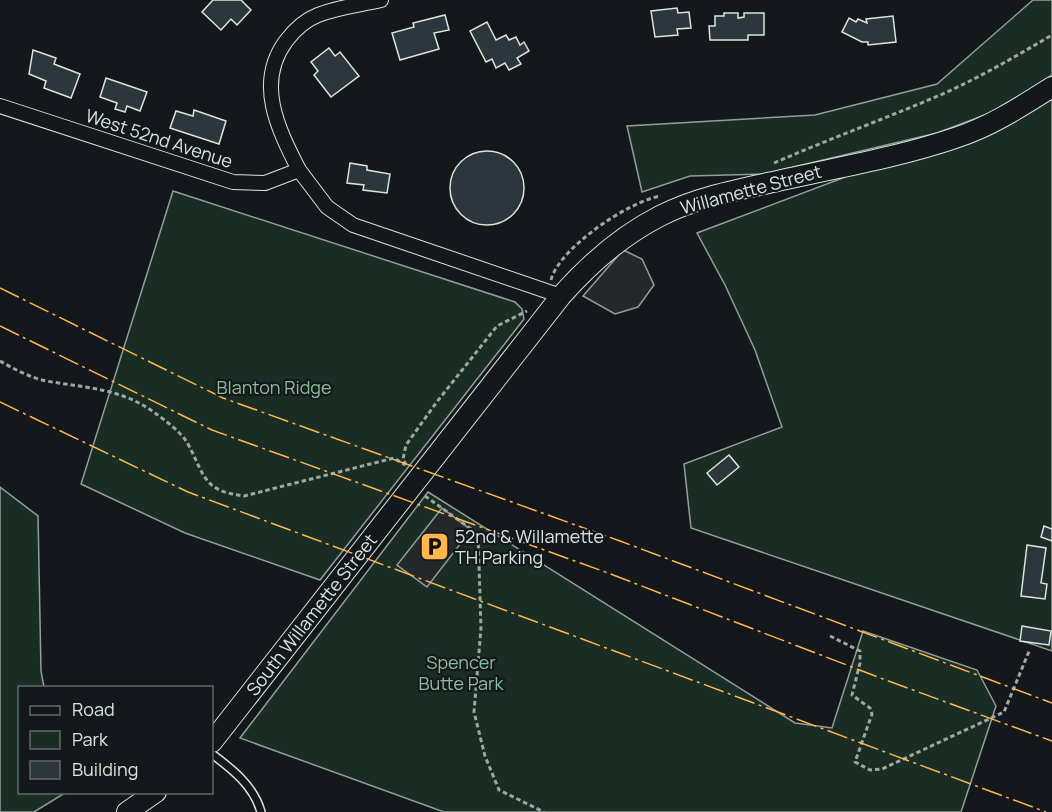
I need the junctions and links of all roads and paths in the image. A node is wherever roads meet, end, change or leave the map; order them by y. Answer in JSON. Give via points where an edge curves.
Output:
{"nodes":[{"id":1,"x":381,"y":0,"type":"edge"},
{"id":2,"x":1052,"y":87,"type":"edge"},
{"id":3,"x":0,"y":106,"type":"edge"},
{"id":4,"x":299,"y":170,"type":"junction"},
{"id":5,"x":561,"y":296,"type":"junction"},
{"id":6,"x":0,"y":361,"type":"edge"},
{"id":7,"x":416,"y":481,"type":"junction"},
{"id":8,"x":830,"y":636,"type":"dead end"},
{"id":9,"x":1030,"y":649,"type":"dead end"},
{"id":10,"x":213,"y":741,"type":"edge"},
{"id":11,"x":213,"y":755,"type":"edge"},
{"id":12,"x":153,"y":794,"type":"edge"},
{"id":13,"x":128,"y":812,"type":"edge"},
{"id":14,"x":261,"y":812,"type":"edge"},
{"id":15,"x":544,"y":812,"type":"edge"}],
"edges":[{"from":1,"to":4,"type":"street","via":[[316,15],[295,30],[280,50],[271,73],[272,102]]},
{"from":2,"to":5,"type":"main road","name":"Willamette Street","via":[[958,138],[684,206],[643,226],[606,251]]},
{"from":3,"to":4,"type":"street","name":"West 52nd Avenue","via":[[233,182],[265,183]]},
{"from":4,"to":5,"type":"street","via":[[327,207],[353,225]]},
{"from":5,"to":7,"type":"main road","name":"Willamette Street"},
{"from":6,"to":7,"type":"path","via":[[44,380],[91,386],[132,398],[156,413],[187,442],[202,477],[228,494],[243,496],[394,458]]},
{"from":7,"to":10,"type":"main road","name":"South Willamette Street"},
{"from":7,"to":15,"type":"path","via":[[478,534],[481,628],[474,712],[485,756],[500,790]]},
{"from":8,"to":9,"type":"path","via":[[851,645],[861,655],[852,695],[872,714],[855,762],[874,770],[1004,712]]},
{"from":11,"to":14,"type":"lane","via":[[251,791]]},
{"from":12,"to":13,"type":"main road"}]}
